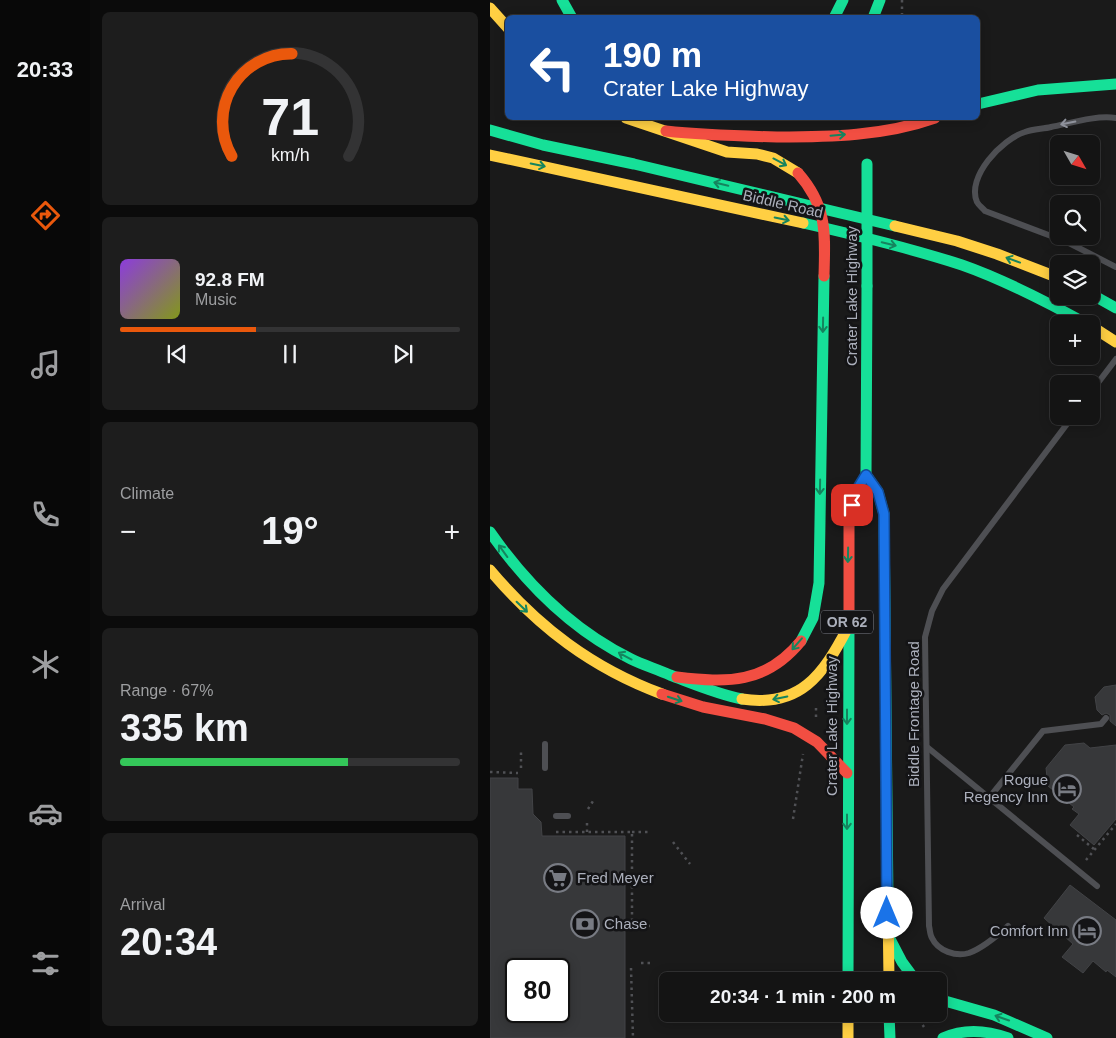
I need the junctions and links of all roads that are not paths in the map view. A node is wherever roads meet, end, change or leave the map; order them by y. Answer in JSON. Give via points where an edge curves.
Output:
{"nodes":[{"id":1,"x":562,"y":0,"type":"edge"},
{"id":2,"x":843,"y":0,"type":"edge"},
{"id":3,"x":867,"y":0,"type":"edge"},
{"id":4,"x":880,"y":0,"type":"edge"},
{"id":5,"x":490,"y":8,"type":"edge"},
{"id":6,"x":570,"y":15,"type":"edge"},
{"id":7,"x":836,"y":15,"type":"edge"},
{"id":8,"x":867,"y":15,"type":"edge"},
{"id":9,"x":875,"y":15,"type":"edge"},
{"id":10,"x":505,"y":25,"type":"edge"},
{"id":11,"x":1116,"y":84,"type":"edge"},
{"id":12,"x":980,"y":104,"type":"edge"},
{"id":13,"x":1116,"y":118,"type":"edge"},
{"id":14,"x":632,"y":120,"type":"edge"},
{"id":15,"x":929,"y":120,"type":"edge"},
{"id":16,"x":490,"y":130,"type":"edge"},
{"id":17,"x":666,"y":131,"type":"junction"},
{"id":18,"x":867,"y":137,"type":"junction"},
{"id":19,"x":490,"y":155,"type":"edge"},
{"id":20,"x":1116,"y":267,"type":"edge"},
{"id":21,"x":1050,"y":275,"type":"edge"},
{"id":22,"x":1100,"y":299,"type":"edge"},
{"id":23,"x":1116,"y":308,"type":"edge"},
{"id":24,"x":1071,"y":315,"type":"edge"},
{"id":25,"x":1100,"y":332,"type":"edge"},
{"id":26,"x":1116,"y":342,"type":"edge"},
{"id":27,"x":1116,"y":359,"type":"edge"},
{"id":28,"x":1100,"y":380,"type":"edge"},
{"id":29,"x":1066,"y":425,"type":"edge"},
{"id":30,"x":866,"y":475,"type":"junction"},
{"id":31,"x":490,"y":532,"type":"edge"},
{"id":32,"x":490,"y":570,"type":"edge"},
{"id":33,"x":847,"y":628,"type":"junction"},
{"id":34,"x":677,"y":678,"type":"junction"},
{"id":35,"x":1106,"y":718,"type":"dead end"},
{"id":36,"x":545,"y":744,"type":"dead end"},
{"id":37,"x":926,"y":747,"type":"junction"},
{"id":38,"x":545,"y":768,"type":"dead end"},
{"id":39,"x":847,"y":773,"type":"junction"},
{"id":40,"x":989,"y":798,"type":"junction"},
{"id":41,"x":556,"y":816,"type":"dead end"},
{"id":42,"x":568,"y":816,"type":"dead end"},
{"id":43,"x":1097,"y":886,"type":"dead end"},
{"id":44,"x":1008,"y":926,"type":"dead end"},
{"id":45,"x":888,"y":933,"type":"junction"},
{"id":46,"x":848,"y":972,"type":"edge"},
{"id":47,"x":889,"y":972,"type":"edge"},
{"id":48,"x":909,"y":972,"type":"edge"},
{"id":49,"x":947,"y":1003,"type":"edge"},
{"id":50,"x":848,"y":1022,"type":"edge"},
{"id":51,"x":890,"y":1022,"type":"edge"},
{"id":52,"x":848,"y":1038,"type":"edge"},
{"id":53,"x":890,"y":1038,"type":"edge"},
{"id":54,"x":943,"y":1038,"type":"edge"},
{"id":55,"x":1008,"y":1038,"type":"edge"},
{"id":56,"x":1047,"y":1038,"type":"edge"}],
"edges":[{"from":1,"to":6,"type":"main road"},
{"from":2,"to":7,"type":"main road"},
{"from":3,"to":8,"type":"main road"},
{"from":4,"to":9,"type":"main road"},
{"from":5,"to":10,"type":"main road"},
{"from":11,"to":12,"type":"main road","via":[[1038,90]]},
{"from":13,"to":20,"type":"lane","one_way":true,"via":[[1086,120],[1024,132],[1005,143],[992,156],[979,175],[974,190],[978,204],[985,211],[1067,242]]},
{"from":14,"to":17,"type":"main road"},
{"from":15,"to":18,"type":"main road"},
{"from":21,"to":16,"type":"main road","name":"Biddle Road","one_way":true,"via":[[956,241],[643,166],[583,155]]},
{"from":17,"to":18,"type":"main road","one_way":true,"via":[[710,136]]},
{"from":17,"to":34,"type":"main road","one_way":true,"bridge":true,"via":[[727,152],[773,158],[798,173],[814,193],[824,220],[819,583],[816,607],[809,628],[798,645],[767,669],[749,677],[721,680]]},
{"from":18,"to":30,"type":"main road","name":"Crater Lake Highway","number":"OR 62","bridge":true},
{"from":19,"to":24,"type":"main road","name":"Biddle Road","one_way":true,"via":[[916,250],[1010,285]]},
{"from":22,"to":23,"type":"main road"},
{"from":25,"to":26,"type":"main road"},
{"from":27,"to":28,"type":"lane"},
{"from":29,"to":37,"type":"lane","name":"Biddle Frontage Road","via":[[942,589],[932,611],[925,637]]},
{"from":30,"to":33,"type":"main road","name":"Crater Lake Highway","number":"OR 62","one_way":true,"via":[[855,493],[848,517]]},
{"from":30,"to":45,"type":"main road","number":"OR 62","via":[[878,492],[884,514]]},
{"from":34,"to":31,"type":"main road","one_way":true,"via":[[629,658],[582,629],[532,586]]},
{"from":32,"to":39,"type":"main road","one_way":true,"via":[[521,606],[589,660],[674,699],[794,728],[821,745]]},
{"from":33,"to":34,"type":"main road","one_way":true,"via":[[830,659],[812,682],[781,698],[737,697],[697,687]]},
{"from":33,"to":39,"type":"main road","name":"Crater Lake Highway","number":"OR 62","one_way":true},
{"from":35,"to":40,"type":"lane","via":[[1101,724],[1043,731]]},
{"from":36,"to":38,"type":"lane"},
{"from":37,"to":40,"type":"lane"},
{"from":37,"to":44,"type":"lane","name":"Biddle Frontage Road","via":[[929,926],[932,939],[943,950],[969,953]]},
{"from":39,"to":46,"type":"main road","name":"Crater Lake Highway","number":"OR 62","one_way":true},
{"from":40,"to":43,"type":"lane"},
{"from":41,"to":42,"type":"lane"},
{"from":45,"to":47,"type":"main road","number":"OR 62"},
{"from":45,"to":48,"type":"main road"},
{"from":56,"to":49,"type":"main road","one_way":true,"via":[[984,1011]]},
{"from":50,"to":52,"type":"main road"},
{"from":51,"to":53,"type":"main road"},
{"from":54,"to":55,"type":"main road","via":[[954,1032],[978,1030]]}]}
